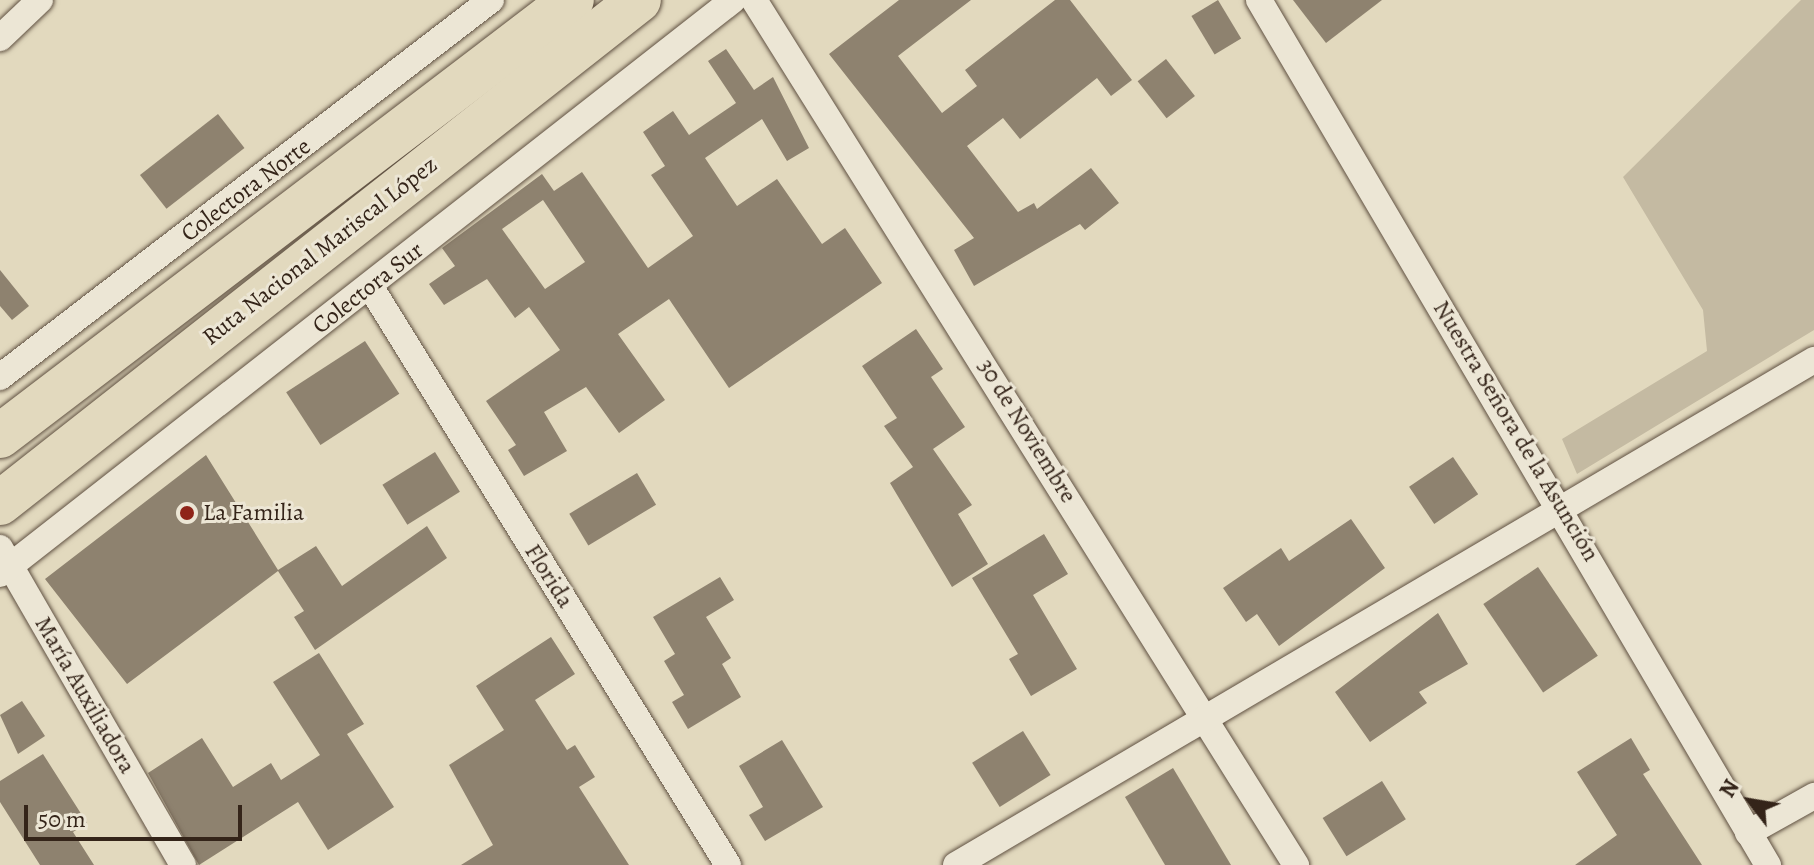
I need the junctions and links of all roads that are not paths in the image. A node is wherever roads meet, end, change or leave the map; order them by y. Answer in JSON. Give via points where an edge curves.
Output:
{"nodes":[{"id":1,"x":40,"y":0,"type":"edge"},
{"id":2,"x":491,"y":0,"type":"edge"},
{"id":3,"x":572,"y":0,"type":"edge"},
{"id":4,"x":639,"y":0,"type":"edge"},
{"id":5,"x":733,"y":0,"type":"edge"},
{"id":6,"x":754,"y":0,"type":"edge"},
{"id":7,"x":1259,"y":0,"type":"edge"},
{"id":8,"x":0,"y":38,"type":"edge"},
{"id":9,"x":370,"y":286,"type":"junction"},
{"id":10,"x":1814,"y":360,"type":"edge"},
{"id":11,"x":0,"y":377,"type":"edge"},
{"id":12,"x":0,"y":436,"type":"edge"},
{"id":13,"x":0,"y":503,"type":"edge"},
{"id":14,"x":1562,"y":508,"type":"junction"},
{"id":15,"x":3,"y":563,"type":"edge"},
{"id":16,"x":1209,"y":720,"type":"junction"},
{"id":17,"x":1814,"y":796,"type":"edge"},
{"id":18,"x":1748,"y":833,"type":"junction"},
{"id":19,"x":183,"y":865,"type":"edge"},
{"id":20,"x":728,"y":865,"type":"edge"},
{"id":21,"x":956,"y":865,"type":"edge"},
{"id":22,"x":1296,"y":865,"type":"edge"},
{"id":23,"x":1768,"y":865,"type":"edge"}],
"edges":[{"from":1,"to":8,"type":"street"},
{"from":2,"to":11,"type":"street","name":"Colectora Norte"},
{"from":3,"to":12,"type":"highway","name":"Ruta Nacional Mariscal López"},
{"from":4,"to":13,"type":"highway","name":"Ruta Nacional Mariscal López"},
{"from":5,"to":9,"type":"street","name":"Colectora Sur"},
{"from":6,"to":16,"type":"street","name":"30 de Noviembre"},
{"from":7,"to":14,"type":"street","name":"Nuestra Señora de la Asunción"},
{"from":9,"to":15,"type":"street","name":"Colectora Sur"},
{"from":9,"to":20,"type":"street","name":"Florida"},
{"from":10,"to":14,"type":"street"},
{"from":14,"to":16,"type":"street"},
{"from":14,"to":18,"type":"street","name":"Nuestra Señora de la Asunción"},
{"from":15,"to":19,"type":"street","name":"María Auxiliadora"},
{"from":16,"to":21,"type":"street"},
{"from":16,"to":22,"type":"street","name":"30 de Noviembre"},
{"from":17,"to":18,"type":"street"},
{"from":18,"to":23,"type":"street","name":"Nuestra Señora de la Asunción"}]}
